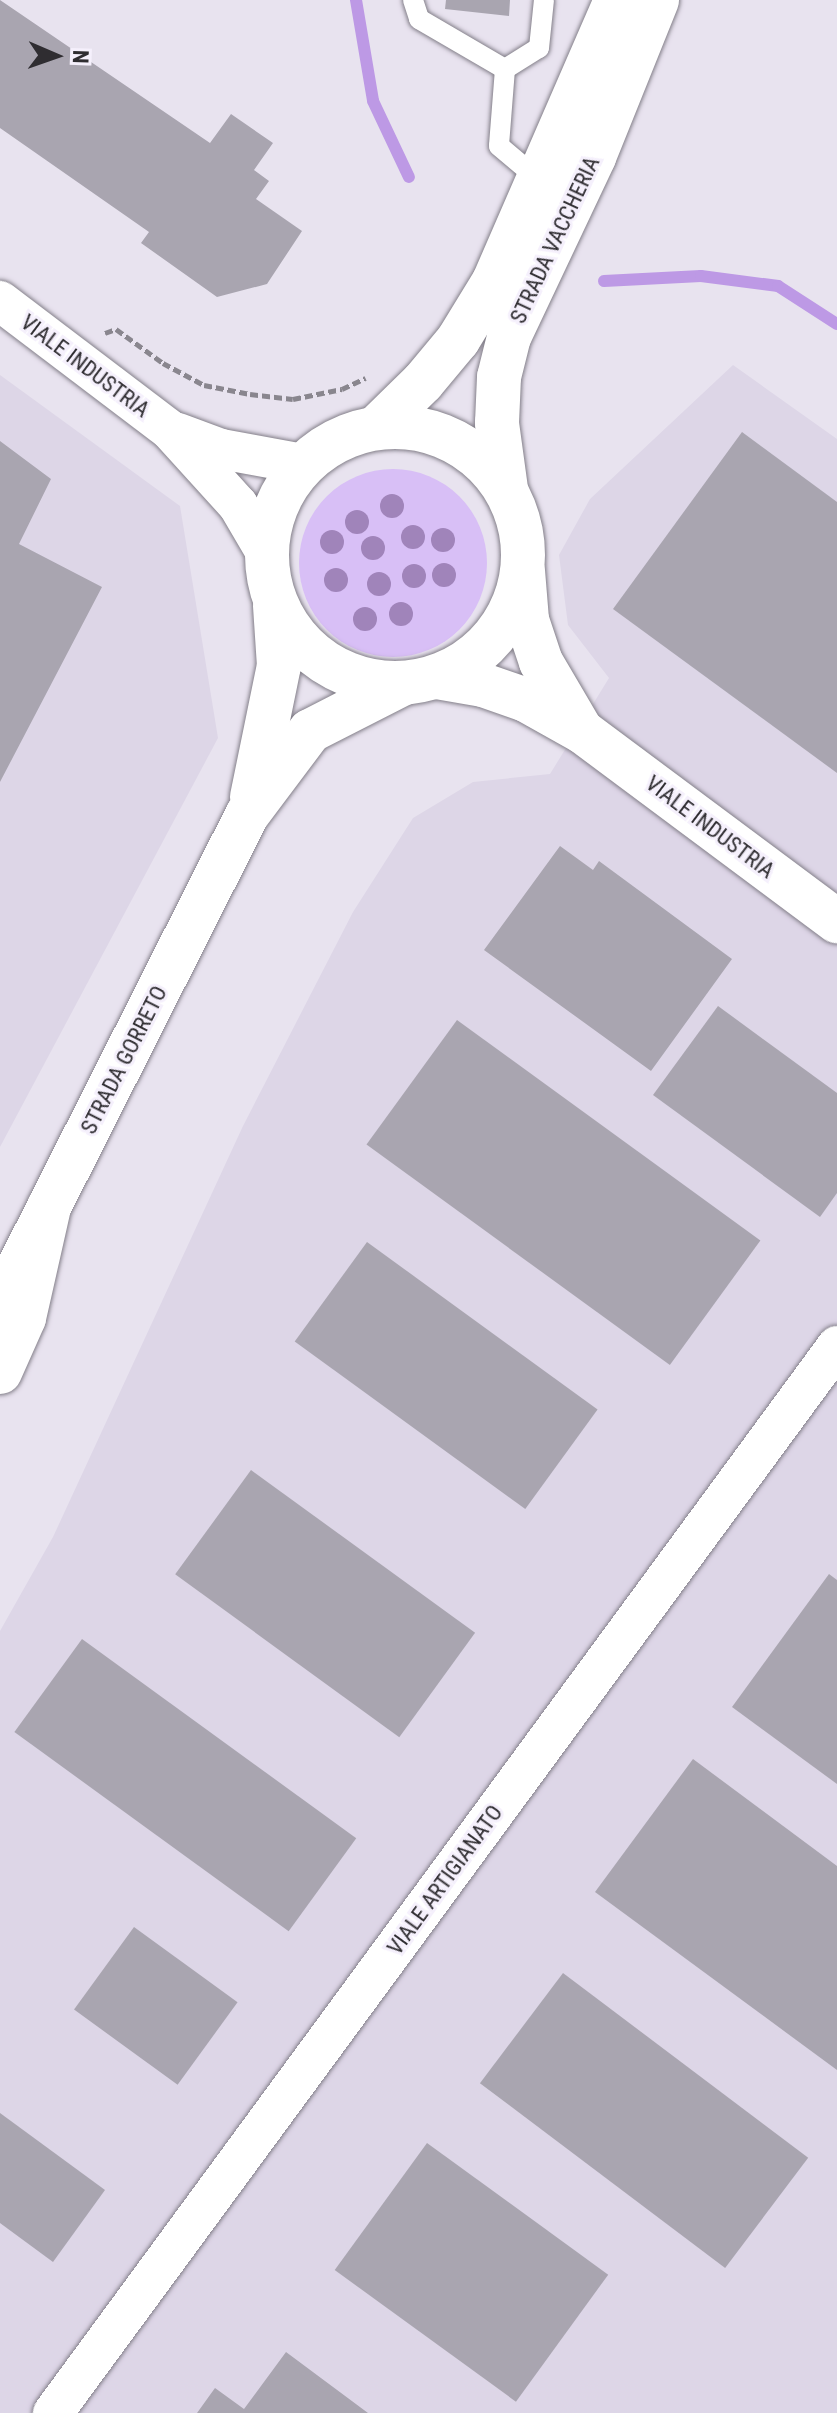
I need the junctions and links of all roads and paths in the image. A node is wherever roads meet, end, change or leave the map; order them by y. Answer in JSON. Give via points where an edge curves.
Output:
{"nodes":[{"id":1,"x":413,"y":0,"type":"edge"},
{"id":2,"x":544,"y":0,"type":"edge"},
{"id":3,"x":616,"y":0,"type":"edge"},
{"id":4,"x":657,"y":0,"type":"edge"},
{"id":5,"x":505,"y":69,"type":"junction"},
{"id":6,"x":538,"y":179,"type":"junction"},
{"id":7,"x":0,"y":301,"type":"edge"},
{"id":8,"x":64,"y":349,"type":"junction"},
{"id":9,"x":380,"y":372,"type":"dead end"},
{"id":10,"x":377,"y":427,"type":"junction"},
{"id":11,"x":170,"y":430,"type":"junction"},
{"id":12,"x":303,"y":464,"type":"junction"},
{"id":13,"x":506,"y":489,"type":"junction"},
{"id":14,"x":265,"y":551,"type":"junction"},
{"id":15,"x":523,"y":571,"type":"junction"},
{"id":16,"x":275,"y":604,"type":"junction"},
{"id":17,"x":420,"y":681,"type":"junction"},
{"id":18,"x":583,"y":732,"type":"junction"},
{"id":19,"x":247,"y":815,"type":"junction"},
{"id":20,"x":837,"y":921,"type":"edge"},
{"id":21,"x":49,"y":1207,"type":"junction"},
{"id":22,"x":0,"y":1304,"type":"edge"},
{"id":23,"x":837,"y":1346,"type":"edge"},
{"id":24,"x":0,"y":1372,"type":"edge"},
{"id":25,"x":53,"y":2413,"type":"edge"}],
"edges":[{"from":1,"to":5,"type":"lane","via":[[419,19]]},
{"from":2,"to":5,"type":"lane","via":[[539,48]]},
{"from":3,"to":6,"type":"main road","name":"STRADA VACCHERIA"},
{"from":4,"to":13,"type":"main road","name":"STRADA VACCHERIA","via":[[594,157],[509,337],[499,377],[497,423]]},
{"from":5,"to":6,"type":"lane","via":[[499,146]]},
{"from":6,"to":10,"type":"main road","name":"STRADA VACCHERIA","via":[[494,281],[458,340]]},
{"from":7,"to":8,"type":"street","name":"VIALE INDUSTRIA"},
{"from":8,"to":9,"type":"path","via":[[116,329],[204,385],[293,399],[342,389]]},
{"from":8,"to":11,"type":"street","name":"VIALE INDUSTRIA"},
{"from":10,"to":12,"type":"main road","via":[[337,439]]},
{"from":10,"to":13,"type":"main road","via":[[415,427],[451,438],[482,459]]},
{"from":11,"to":12,"type":"street","name":"VIALE INDUSTRIA","via":[[221,449]]},
{"from":11,"to":14,"type":"street","name":"VIALE INDUSTRIA","via":[[238,505]]},
{"from":12,"to":14,"type":"main road","via":[[270,519]]},
{"from":13,"to":15,"type":"main road","via":[[521,529]]},
{"from":14,"to":16,"type":"main road"},
{"from":15,"to":17,"type":"main road","via":[[514,606],[495,636],[469,661]]},
{"from":15,"to":18,"type":"main road","name":"VIALE INDUSTRIA","via":[[527,620],[541,662]]},
{"from":16,"to":17,"type":"main road","via":[[296,638],[326,664],[363,680]]},
{"from":16,"to":19,"type":"main road","name":"STRADA GORRETO","via":[[279,666]]},
{"from":17,"to":18,"type":"main road","name":"VIALE INDUSTRIA","via":[[483,685],[526,700]]},
{"from":17,"to":19,"type":"main road","name":"STRADA GORRETO","via":[[310,731]]},
{"from":18,"to":20,"type":"main road","name":"VIALE INDUSTRIA"},
{"from":19,"to":21,"type":"main road","name":"STRADA GORRETO"},
{"from":21,"to":22,"type":"main road","name":"STRADA GORRETO"},
{"from":21,"to":24,"type":"main road","via":[[24,1318]]},
{"from":23,"to":25,"type":"street","name":"VIALE ARTIGIANATO"}]}
